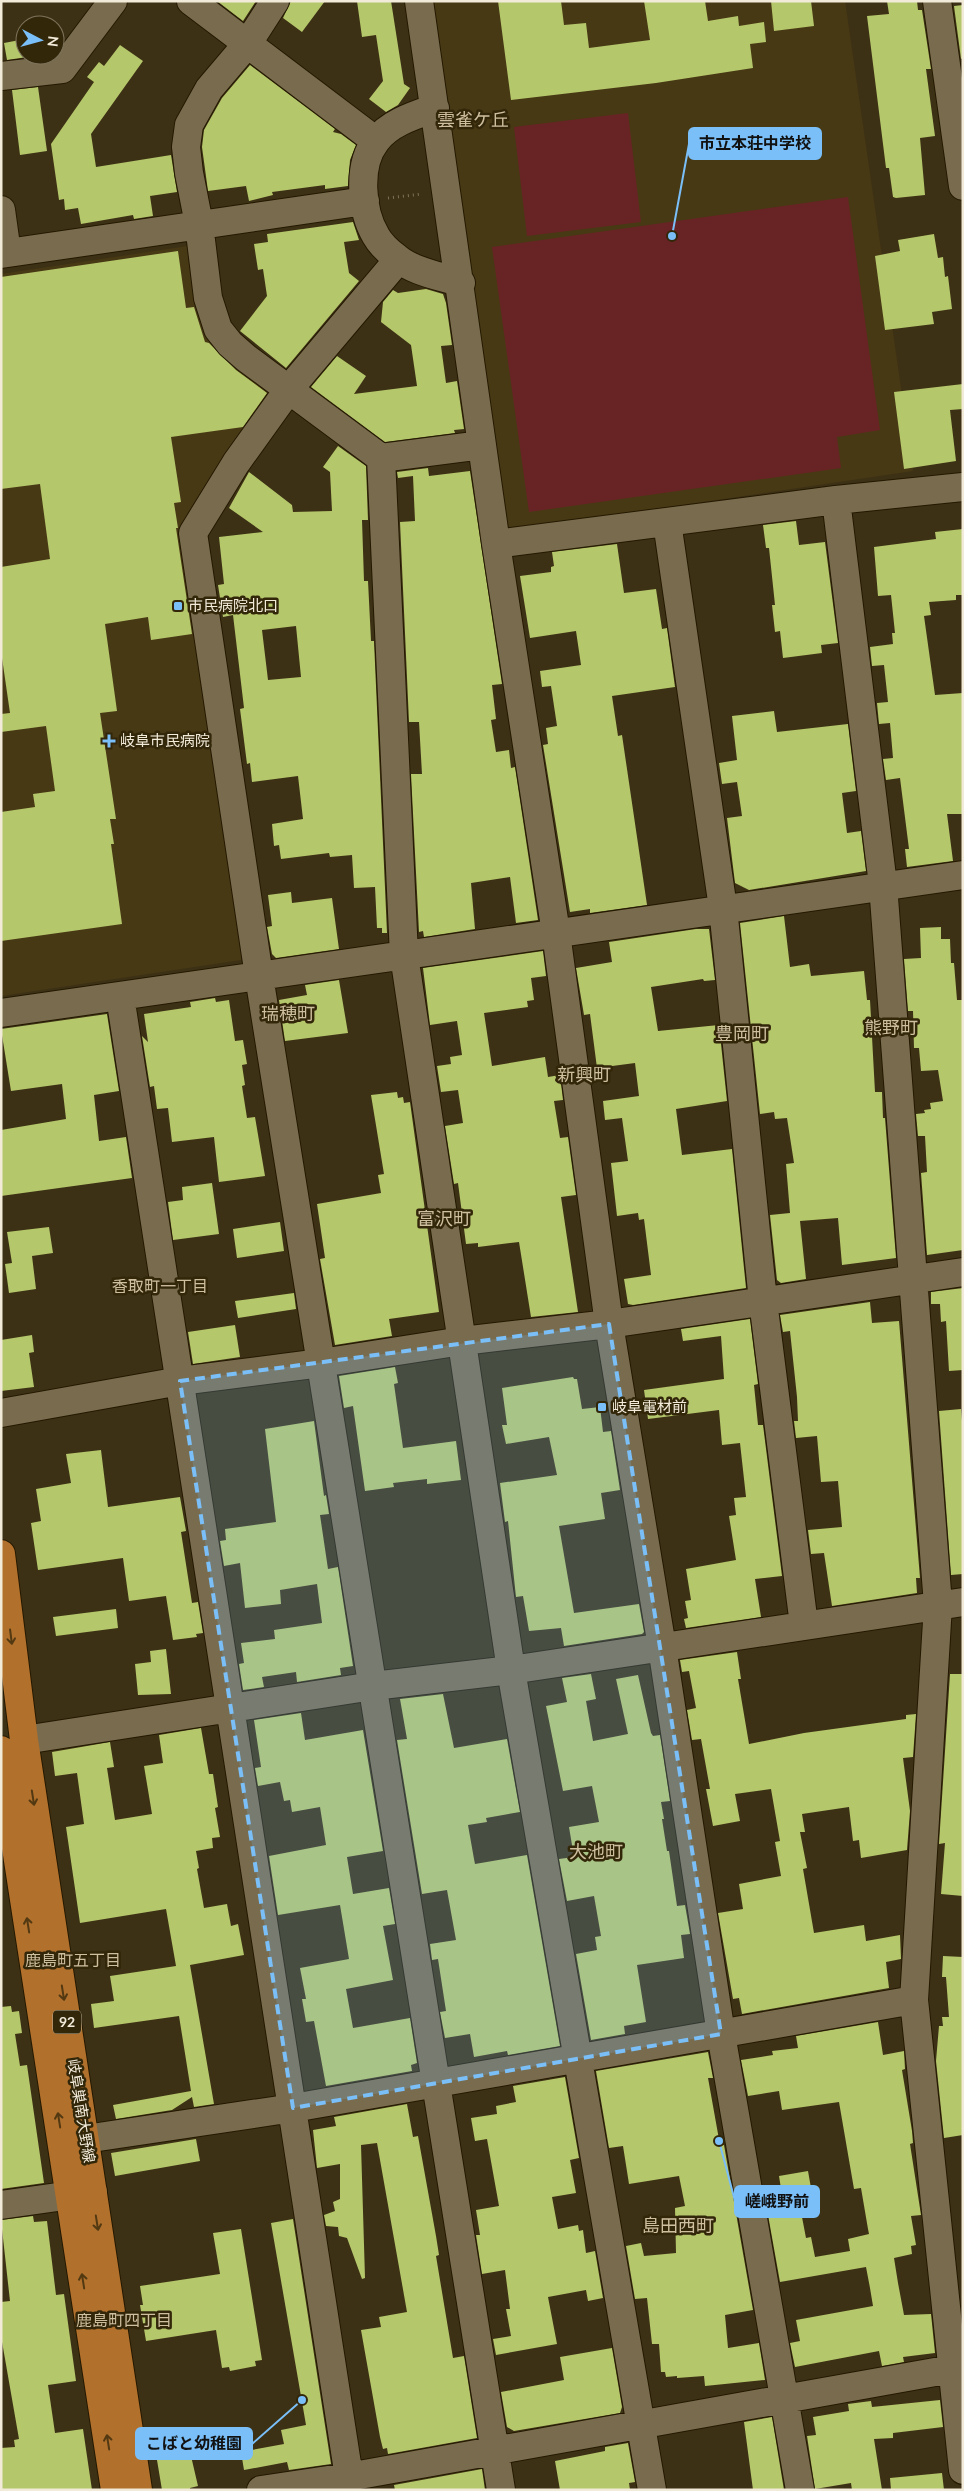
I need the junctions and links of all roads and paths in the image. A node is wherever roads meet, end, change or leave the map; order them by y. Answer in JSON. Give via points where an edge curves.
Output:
{"nodes":[{"id":1,"x":113,"y":1,"type":"edge"},
{"id":2,"x":191,"y":1,"type":"edge"},
{"id":3,"x":275,"y":1,"type":"edge"},
{"id":4,"x":419,"y":1,"type":"edge"},
{"id":5,"x":937,"y":1,"type":"edge"},
{"id":6,"x":248,"y":43,"type":"junction"},
{"id":7,"x":1,"y":76,"type":"edge"},
{"id":8,"x":435,"y":108,"type":"junction"},
{"id":9,"x":376,"y":141,"type":"junction"},
{"id":10,"x":963,"y":186,"type":"edge"},
{"id":11,"x":447,"y":190,"type":"junction"},
{"id":12,"x":365,"y":201,"type":"junction"},
{"id":13,"x":1,"y":210,"type":"edge"},
{"id":14,"x":199,"y":224,"type":"junction"},
{"id":15,"x":4,"y":254,"type":"edge"},
{"id":16,"x":398,"y":260,"type":"junction"},
{"id":17,"x":460,"y":284,"type":"junction"},
{"id":18,"x":289,"y":389,"type":"junction"},
{"id":19,"x":482,"y":444,"type":"junction"},
{"id":20,"x":381,"y":458,"type":"junction"},
{"id":21,"x":963,"y":487,"type":"edge"},
{"id":22,"x":836,"y":500,"type":"junction"},
{"id":23,"x":667,"y":522,"type":"junction"},
{"id":24,"x":496,"y":544,"type":"junction"},
{"id":25,"x":963,"y":875,"type":"edge"},
{"id":26,"x":883,"y":885,"type":"junction"},
{"id":27,"x":723,"y":908,"type":"junction"},
{"id":28,"x":556,"y":933,"type":"junction"},
{"id":29,"x":404,"y":955,"type":"junction"},
{"id":30,"x":259,"y":976,"type":"junction"},
{"id":31,"x":120,"y":996,"type":"junction"},
{"id":32,"x":1,"y":1013,"type":"edge"},
{"id":33,"x":963,"y":1272,"type":"edge"},
{"id":34,"x":912,"y":1280,"type":"junction"},
{"id":35,"x":763,"y":1301,"type":"junction"},
{"id":36,"x":609,"y":1324,"type":"junction"},
{"id":37,"x":462,"y":1341,"type":"junction"},
{"id":38,"x":321,"y":1363,"type":"junction"},
{"id":39,"x":180,"y":1381,"type":"junction"},
{"id":40,"x":1,"y":1413,"type":"edge"},
{"id":41,"x":1,"y":1554,"type":"edge"},
{"id":42,"x":950,"y":1603,"type":"edge"},
{"id":43,"x":804,"y":1625,"type":"junction"},
{"id":44,"x":662,"y":1647,"type":"junction"},
{"id":45,"x":511,"y":1670,"type":"junction"},
{"id":46,"x":373,"y":1686,"type":"junction"},
{"id":47,"x":231,"y":1710,"type":"junction"},
{"id":48,"x":13,"y":1745,"type":"edge"},
{"id":49,"x":914,"y":2000,"type":"junction"},
{"id":50,"x":720,"y":2034,"type":"junction"},
{"id":51,"x":578,"y":2059,"type":"junction"},
{"id":52,"x":436,"y":2082,"type":"junction"},
{"id":53,"x":293,"y":2108,"type":"junction"},
{"id":54,"x":85,"y":2139,"type":"junction"},
{"id":55,"x":82,"y":2194,"type":"junction"},
{"id":56,"x":1,"y":2205,"type":"edge"},
{"id":57,"x":957,"y":2368,"type":"edge"},
{"id":58,"x":784,"y":2397,"type":"junction"},
{"id":59,"x":641,"y":2425,"type":"junction"},
{"id":60,"x":494,"y":2450,"type":"junction"},
{"id":61,"x":963,"y":2470,"type":"edge"},
{"id":62,"x":350,"y":2483,"type":"edge"},
{"id":63,"x":115,"y":2490,"type":"edge"},
{"id":64,"x":138,"y":2490,"type":"edge"},
{"id":65,"x":261,"y":2490,"type":"edge"},
{"id":66,"x":501,"y":2490,"type":"edge"},
{"id":67,"x":652,"y":2490,"type":"edge"},
{"id":68,"x":800,"y":2490,"type":"edge"}],
"edges":[{"from":1,"to":7,"type":"street","via":[[62,69]]},
{"from":2,"to":6,"type":"street"},
{"from":3,"to":6,"type":"street"},
{"from":4,"to":8,"type":"street"},
{"from":5,"to":10,"type":"street"},
{"from":6,"to":9,"type":"street"},
{"from":6,"to":14,"type":"street","via":[[209,90],[189,125],[186,147]]},
{"from":8,"to":9,"type":"street","via":[[409,117]]},
{"from":8,"to":11,"type":"street"},
{"from":9,"to":12,"type":"street","via":[[366,163]]},
{"from":11,"to":12,"type":"path"},
{"from":11,"to":17,"type":"street"},
{"from":12,"to":14,"type":"street"},
{"from":12,"to":16,"type":"street","via":[[376,237]]},
{"from":13,"to":15,"type":"street"},
{"from":14,"to":15,"type":"street"},
{"from":14,"to":18,"type":"street","via":[[208,298],[218,329],[246,358]]},
{"from":16,"to":17,"type":"street"},
{"from":16,"to":18,"type":"street"},
{"from":17,"to":19,"type":"street"},
{"from":18,"to":20,"type":"street"},
{"from":18,"to":30,"type":"street","via":[[236,463],[192,533]]},
{"from":19,"to":20,"type":"street"},
{"from":19,"to":24,"type":"street"},
{"from":20,"to":29,"type":"street"},
{"from":21,"to":22,"type":"street"},
{"from":22,"to":23,"type":"street"},
{"from":22,"to":26,"type":"street"},
{"from":23,"to":24,"type":"street"},
{"from":23,"to":27,"type":"street"},
{"from":24,"to":28,"type":"street"},
{"from":25,"to":26,"type":"street"},
{"from":26,"to":27,"type":"street"},
{"from":26,"to":34,"type":"street"},
{"from":27,"to":28,"type":"street"},
{"from":27,"to":35,"type":"street"},
{"from":28,"to":29,"type":"street"},
{"from":28,"to":36,"type":"street"},
{"from":29,"to":30,"type":"street"},
{"from":29,"to":37,"type":"street"},
{"from":30,"to":31,"type":"street"},
{"from":30,"to":38,"type":"street"},
{"from":31,"to":32,"type":"street"},
{"from":31,"to":39,"type":"street"},
{"from":33,"to":34,"type":"street"},
{"from":34,"to":35,"type":"street"},
{"from":34,"to":42,"type":"street"},
{"from":35,"to":36,"type":"street"},
{"from":35,"to":43,"type":"street"},
{"from":36,"to":37,"type":"street"},
{"from":36,"to":44,"type":"street"},
{"from":37,"to":38,"type":"street"},
{"from":37,"to":45,"type":"street"},
{"from":38,"to":39,"type":"street"},
{"from":38,"to":46,"type":"street"},
{"from":39,"to":40,"type":"street"},
{"from":39,"to":47,"type":"street"},
{"from":41,"to":48,"type":"main road","name":"岐阜巣南大野線","number":"92","one_way":true},
{"from":42,"to":43,"type":"street"},
{"from":42,"to":49,"type":"street"},
{"from":43,"to":44,"type":"street"},
{"from":44,"to":45,"type":"street"},
{"from":44,"to":50,"type":"street"},
{"from":45,"to":46,"type":"street"},
{"from":45,"to":51,"type":"street"},
{"from":46,"to":47,"type":"street"},
{"from":46,"to":52,"type":"street"},
{"from":47,"to":48,"type":"street"},
{"from":47,"to":53,"type":"street"},
{"from":48,"to":54,"type":"main road","name":"岐阜巣南大野線","number":"92","one_way":true},
{"from":55,"to":48,"type":"main road","name":"岐阜巣南大野線","number":"92","one_way":true},
{"from":49,"to":50,"type":"street"},
{"from":49,"to":57,"type":"street"},
{"from":50,"to":51,"type":"street"},
{"from":50,"to":58,"type":"street"},
{"from":51,"to":52,"type":"street"},
{"from":51,"to":59,"type":"street"},
{"from":52,"to":53,"type":"street"},
{"from":52,"to":60,"type":"street"},
{"from":53,"to":54,"type":"street"},
{"from":53,"to":62,"type":"street"},
{"from":54,"to":55,"type":"main road","name":"岐阜巣南大野線","number":"92"},
{"from":55,"to":56,"type":"street"},
{"from":63,"to":55,"type":"main road","name":"岐阜巣南大野線","number":"92","one_way":true},
{"from":55,"to":64,"type":"main road","name":"岐阜巣南大野線","number":"92","one_way":true},
{"from":57,"to":58,"type":"street"},
{"from":57,"to":61,"type":"street"},
{"from":58,"to":59,"type":"street"},
{"from":58,"to":68,"type":"street"},
{"from":59,"to":60,"type":"street"},
{"from":59,"to":67,"type":"street"},
{"from":60,"to":62,"type":"street"},
{"from":60,"to":66,"type":"street"},
{"from":62,"to":65,"type":"street"}]}
